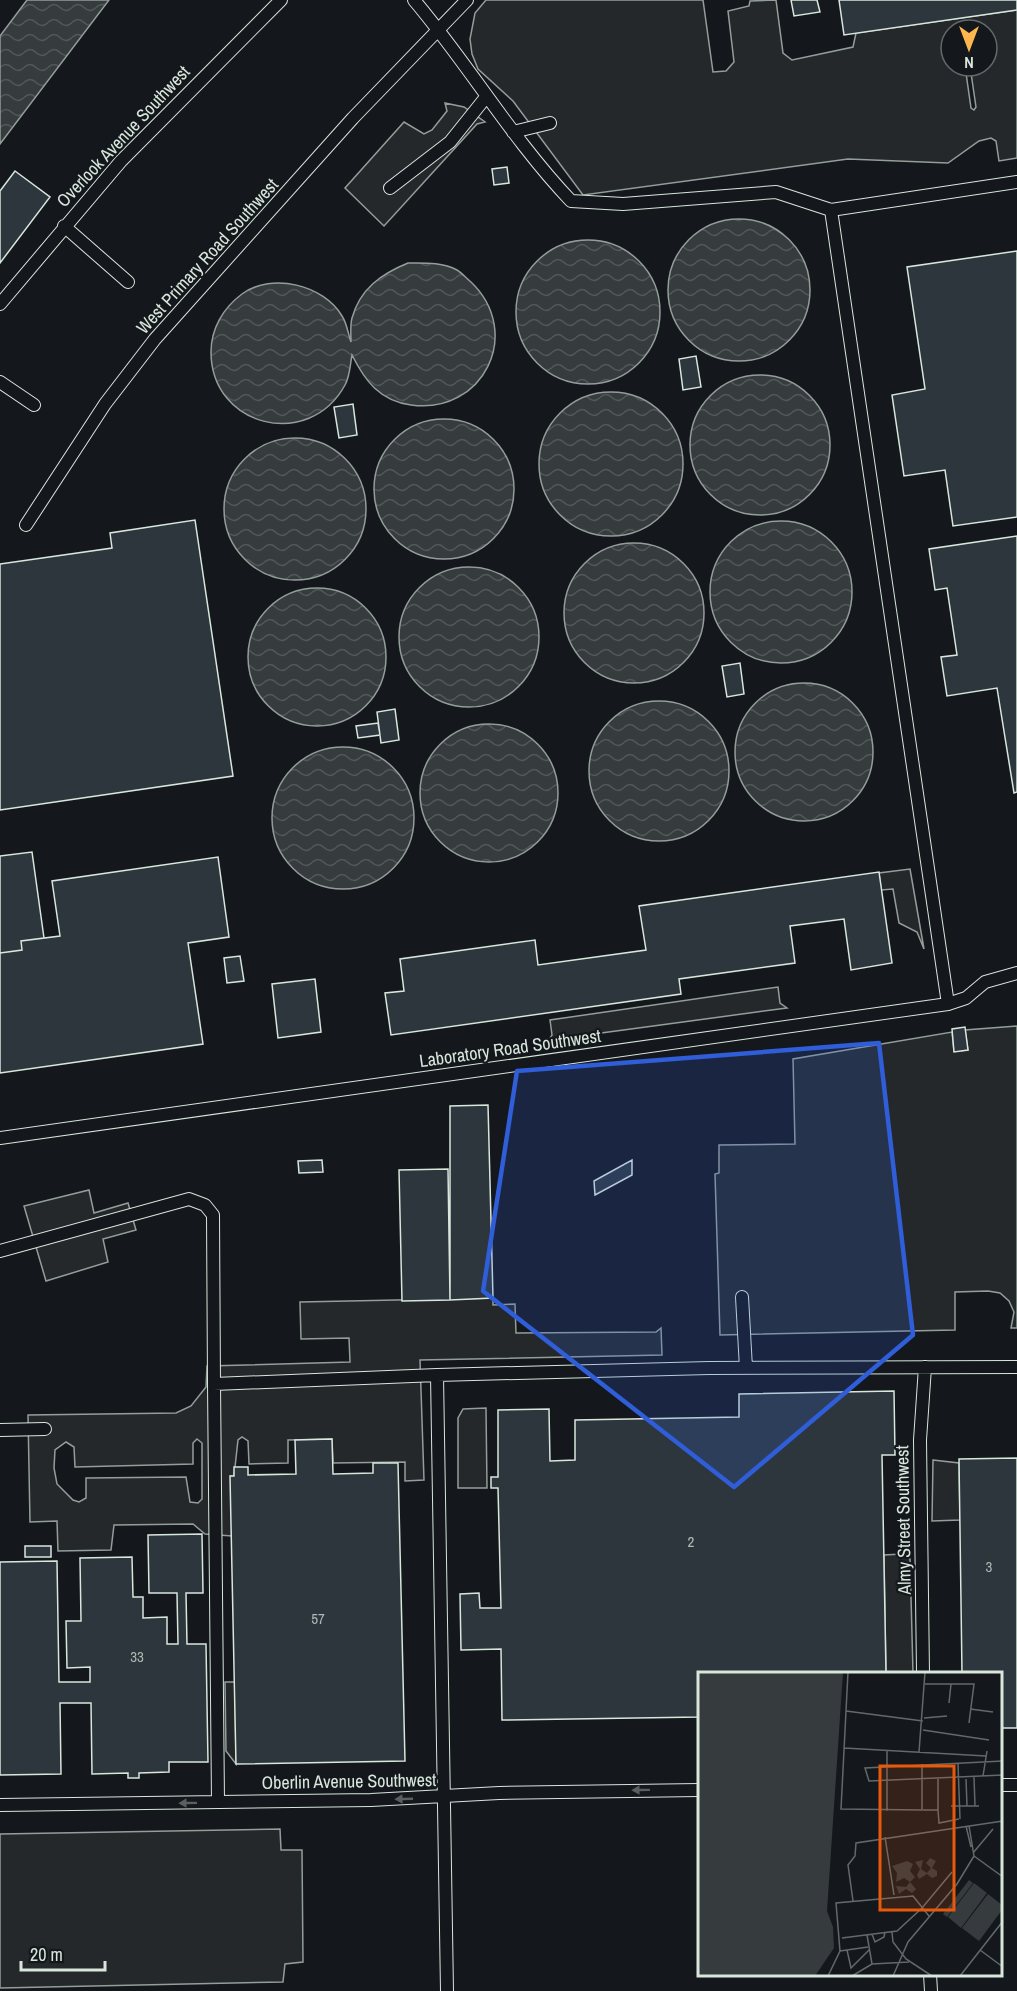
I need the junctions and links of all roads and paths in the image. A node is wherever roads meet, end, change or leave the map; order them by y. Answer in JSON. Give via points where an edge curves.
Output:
{"nodes":[{"id":1,"x":280,"y":0,"type":"edge"},
{"id":2,"x":414,"y":0,"type":"edge"},
{"id":3,"x":466,"y":0,"type":"edge"},
{"id":4,"x":438,"y":28,"type":"junction"},
{"id":5,"x":486,"y":97,"type":"junction"},
{"id":6,"x":550,"y":123,"type":"dead end"},
{"id":7,"x":513,"y":132,"type":"junction"},
{"id":8,"x":1017,"y":182,"type":"edge"},
{"id":9,"x":390,"y":188,"type":"dead end"},
{"id":10,"x":831,"y":210,"type":"junction"},
{"id":11,"x":64,"y":226,"type":"junction"},
{"id":12,"x":128,"y":282,"type":"dead end"},
{"id":13,"x":0,"y":304,"type":"edge"},
{"id":14,"x":0,"y":382,"type":"edge"},
{"id":15,"x":34,"y":405,"type":"dead end"},
{"id":16,"x":26,"y":525,"type":"dead end"},
{"id":17,"x":1017,"y":973,"type":"edge"},
{"id":18,"x":948,"y":1004,"type":"junction"},
{"id":19,"x":0,"y":1138,"type":"edge"},
{"id":20,"x":0,"y":1251,"type":"edge"},
{"id":21,"x":742,"y":1297,"type":"dead end"},
{"id":22,"x":925,"y":1367,"type":"junction"},
{"id":23,"x":1017,"y":1367,"type":"edge"},
{"id":24,"x":746,"y":1368,"type":"junction"},
{"id":25,"x":437,"y":1375,"type":"junction"},
{"id":26,"x":214,"y":1384,"type":"junction"},
{"id":27,"x":0,"y":1430,"type":"edge"},
{"id":28,"x":45,"y":1430,"type":"dead end"},
{"id":29,"x":923,"y":1672,"type":"edge"},
{"id":30,"x":698,"y":1790,"type":"edge"},
{"id":31,"x":443,"y":1797,"type":"junction"},
{"id":32,"x":218,"y":1802,"type":"junction"},
{"id":33,"x":0,"y":1805,"type":"edge"},
{"id":34,"x":930,"y":1976,"type":"edge"},
{"id":35,"x":447,"y":1991,"type":"edge"},
{"id":36,"x":931,"y":1991,"type":"edge"}],
"edges":[{"from":1,"to":11,"type":"lane","name":"Overlook Avenue Southwest","via":[[170,109]]},
{"from":2,"to":4,"type":"lane"},
{"from":3,"to":4,"type":"lane","name":"West Primary Road Southwest"},
{"from":4,"to":5,"type":"lane"},
{"from":4,"to":16,"type":"lane","name":"West Primary Road Southwest","via":[[148,347],[99,412]]},
{"from":5,"to":7,"type":"lane"},
{"from":5,"to":9,"type":"lane","via":[[450,142]]},
{"from":6,"to":7,"type":"lane"},
{"from":7,"to":10,"type":"lane","via":[[571,201],[623,204],[776,192]]},
{"from":8,"to":10,"type":"lane"},
{"from":10,"to":18,"type":"lane"},
{"from":11,"to":12,"type":"lane"},
{"from":11,"to":13,"type":"lane","name":"Overlook Avenue Southwest"},
{"from":14,"to":15,"type":"lane"},
{"from":17,"to":18,"type":"lane","name":"Laboratory Road Southwest","via":[[985,982],[966,998]]},
{"from":18,"to":19,"type":"lane","name":"Laboratory Road Southwest"},
{"from":20,"to":26,"type":"lane","via":[[189,1199],[205,1205],[213,1215]]},
{"from":21,"to":24,"type":"lane"},
{"from":22,"to":23,"type":"lane"},
{"from":22,"to":24,"type":"lane"},
{"from":22,"to":29,"type":"lane","name":"Almy Street Southwest","via":[[920,1440]]},
{"from":24,"to":25,"type":"lane"},
{"from":25,"to":26,"type":"lane"},
{"from":25,"to":31,"type":"lane"},
{"from":26,"to":32,"type":"lane"},
{"from":27,"to":28,"type":"lane"},
{"from":30,"to":31,"type":"lane","name":"Oberlin Avenue Southwest","one_way":true},
{"from":31,"to":32,"type":"lane","name":"Oberlin Avenue Southwest","one_way":true},
{"from":31,"to":35,"type":"lane"},
{"from":32,"to":33,"type":"lane","name":"Oberlin Avenue Southwest","one_way":true},
{"from":34,"to":36,"type":"lane"}]}
